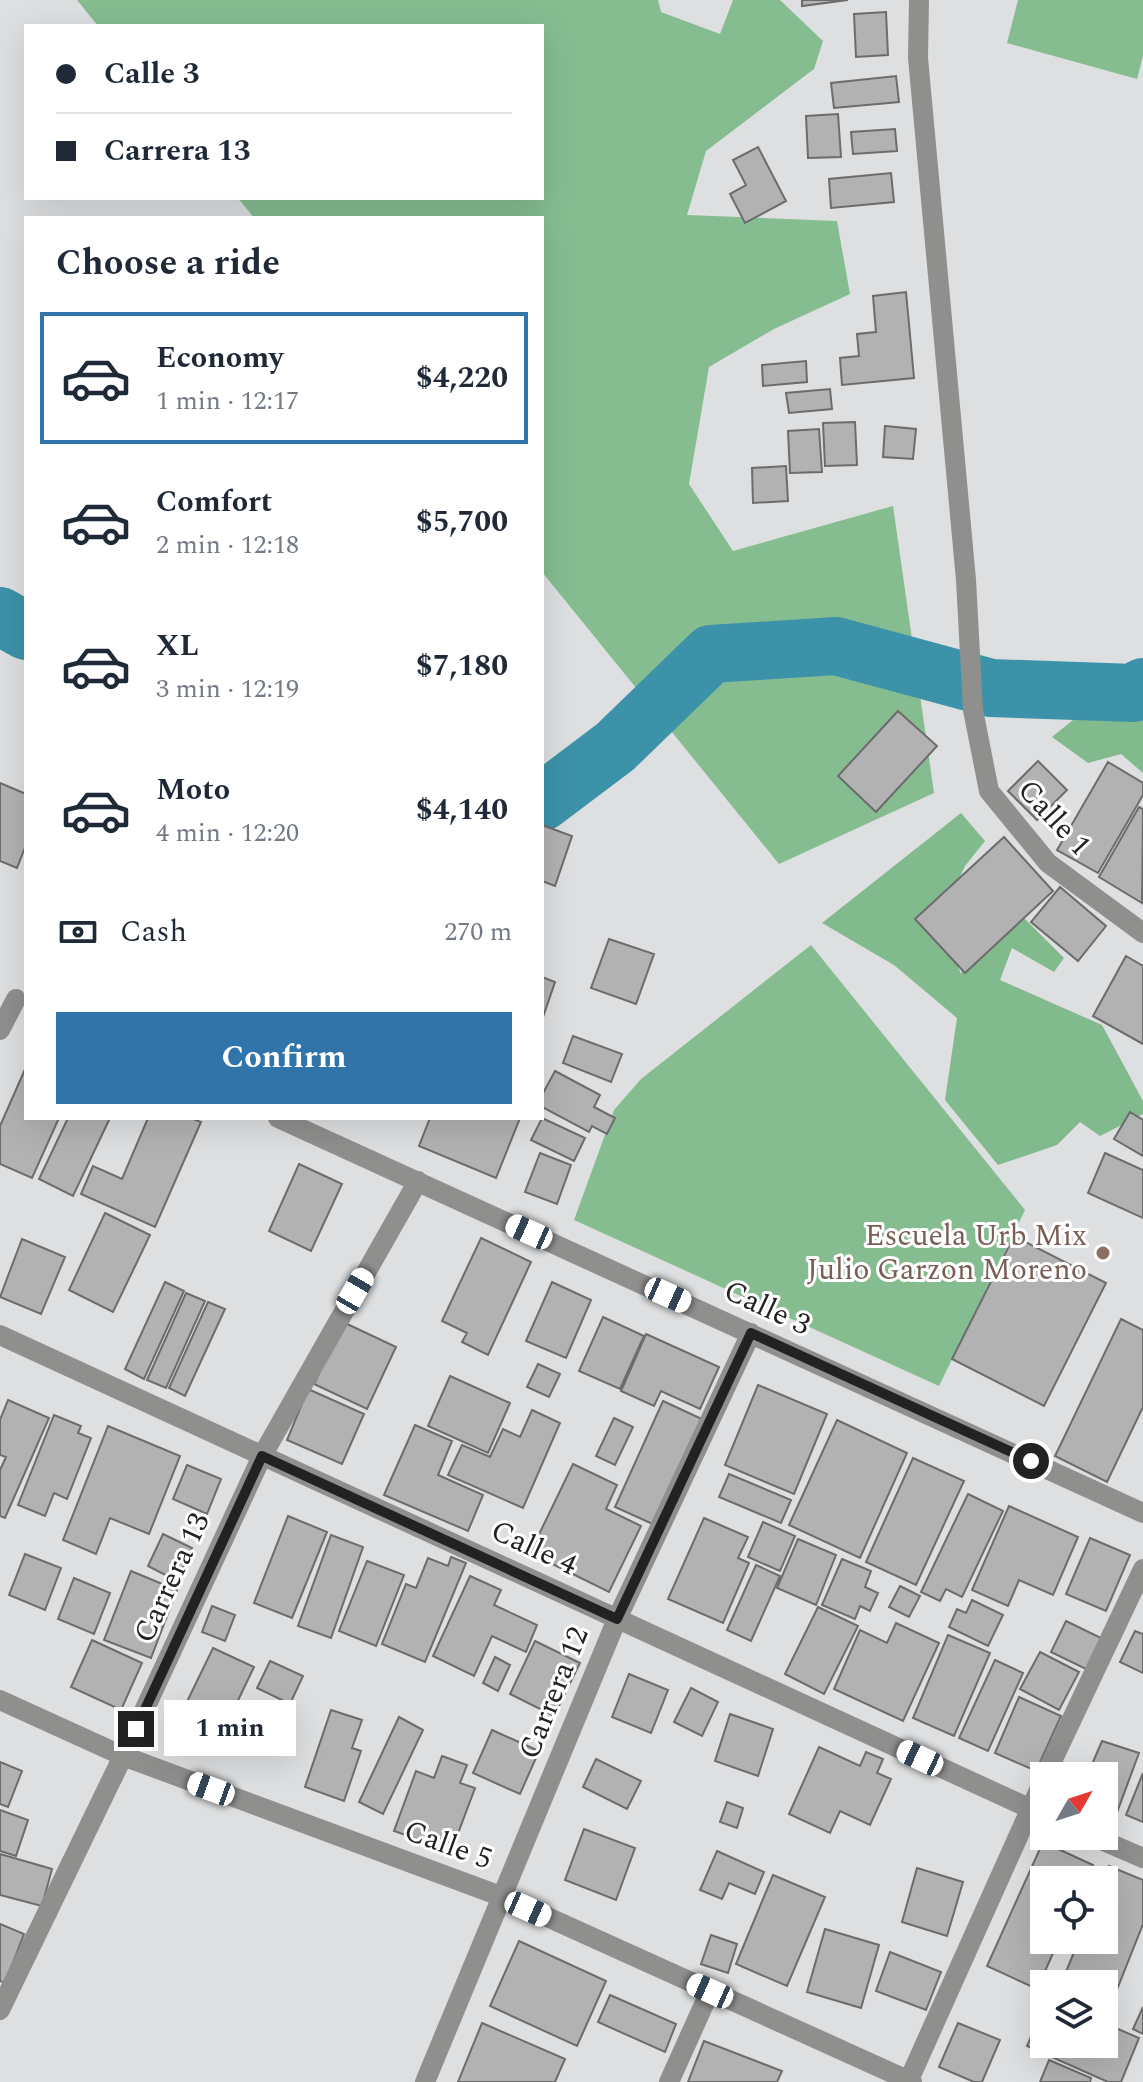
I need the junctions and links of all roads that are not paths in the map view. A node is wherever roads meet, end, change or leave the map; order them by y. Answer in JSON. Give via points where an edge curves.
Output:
{"nodes":[{"id":1,"x":919,"y":0,"type":"edge"},
{"id":2,"x":1143,"y":933,"type":"edge"},
{"id":3,"x":14,"y":998,"type":"edge"},
{"id":4,"x":0,"y":1030,"type":"edge"},
{"id":5,"x":282,"y":1120,"type":"edge"},
{"id":6,"x":418,"y":1181,"type":"junction"},
{"id":7,"x":751,"y":1333,"type":"junction"},
{"id":8,"x":0,"y":1335,"type":"edge"},
{"id":9,"x":262,"y":1456,"type":"junction"},
{"id":10,"x":1143,"y":1513,"type":"edge"},
{"id":11,"x":1143,"y":1569,"type":"edge"},
{"id":12,"x":617,"y":1619,"type":"junction"},
{"id":13,"x":0,"y":1700,"type":"edge"},
{"id":14,"x":123,"y":1756,"type":"junction"},
{"id":15,"x":1052,"y":1762,"type":"edge"},
{"id":16,"x":1030,"y":1809,"type":"edge"},
{"id":17,"x":1030,"y":1827,"type":"edge"},
{"id":18,"x":1118,"y":1847,"type":"edge"},
{"id":19,"x":1143,"y":1858,"type":"edge"},
{"id":20,"x":503,"y":1897,"type":"junction"},
{"id":21,"x":710,"y":1991,"type":"junction"},
{"id":22,"x":0,"y":2010,"type":"edge"},
{"id":23,"x":910,"y":2081,"type":"edge"},
{"id":24,"x":425,"y":2082,"type":"edge"},
{"id":25,"x":669,"y":2082,"type":"edge"}],
"edges":[{"from":1,"to":2,"type":"street","name":"Calle 1","via":[[918,58],[973,710],[989,791],[1048,863]]},
{"from":3,"to":4,"type":"street"},
{"from":5,"to":6,"type":"street","name":"Calle 3"},
{"from":6,"to":7,"type":"street","name":"Calle 3"},
{"from":6,"to":9,"type":"street","name":"Carrera 13"},
{"from":7,"to":10,"type":"street","name":"Calle 3"},
{"from":7,"to":12,"type":"street","name":"Carrera 12"},
{"from":8,"to":9,"type":"street","name":"Calle 4"},
{"from":9,"to":12,"type":"street","name":"Calle 4"},
{"from":9,"to":14,"type":"street","name":"Carrera 13"},
{"from":11,"to":15,"type":"street"},
{"from":12,"to":16,"type":"street","name":"Calle 4"},
{"from":12,"to":20,"type":"street","name":"Carrera 12"},
{"from":13,"to":14,"type":"street","name":"Calle 5"},
{"from":14,"to":20,"type":"street","name":"Calle 5"},
{"from":14,"to":22,"type":"street","name":"Carrera 13"},
{"from":17,"to":23,"type":"street"},
{"from":18,"to":19,"type":"street"},
{"from":20,"to":21,"type":"street","name":"Calle 5"},
{"from":20,"to":24,"type":"street","name":"Carrera 12"},
{"from":21,"to":23,"type":"street","name":"Calle 5"},
{"from":21,"to":25,"type":"street"}]}
